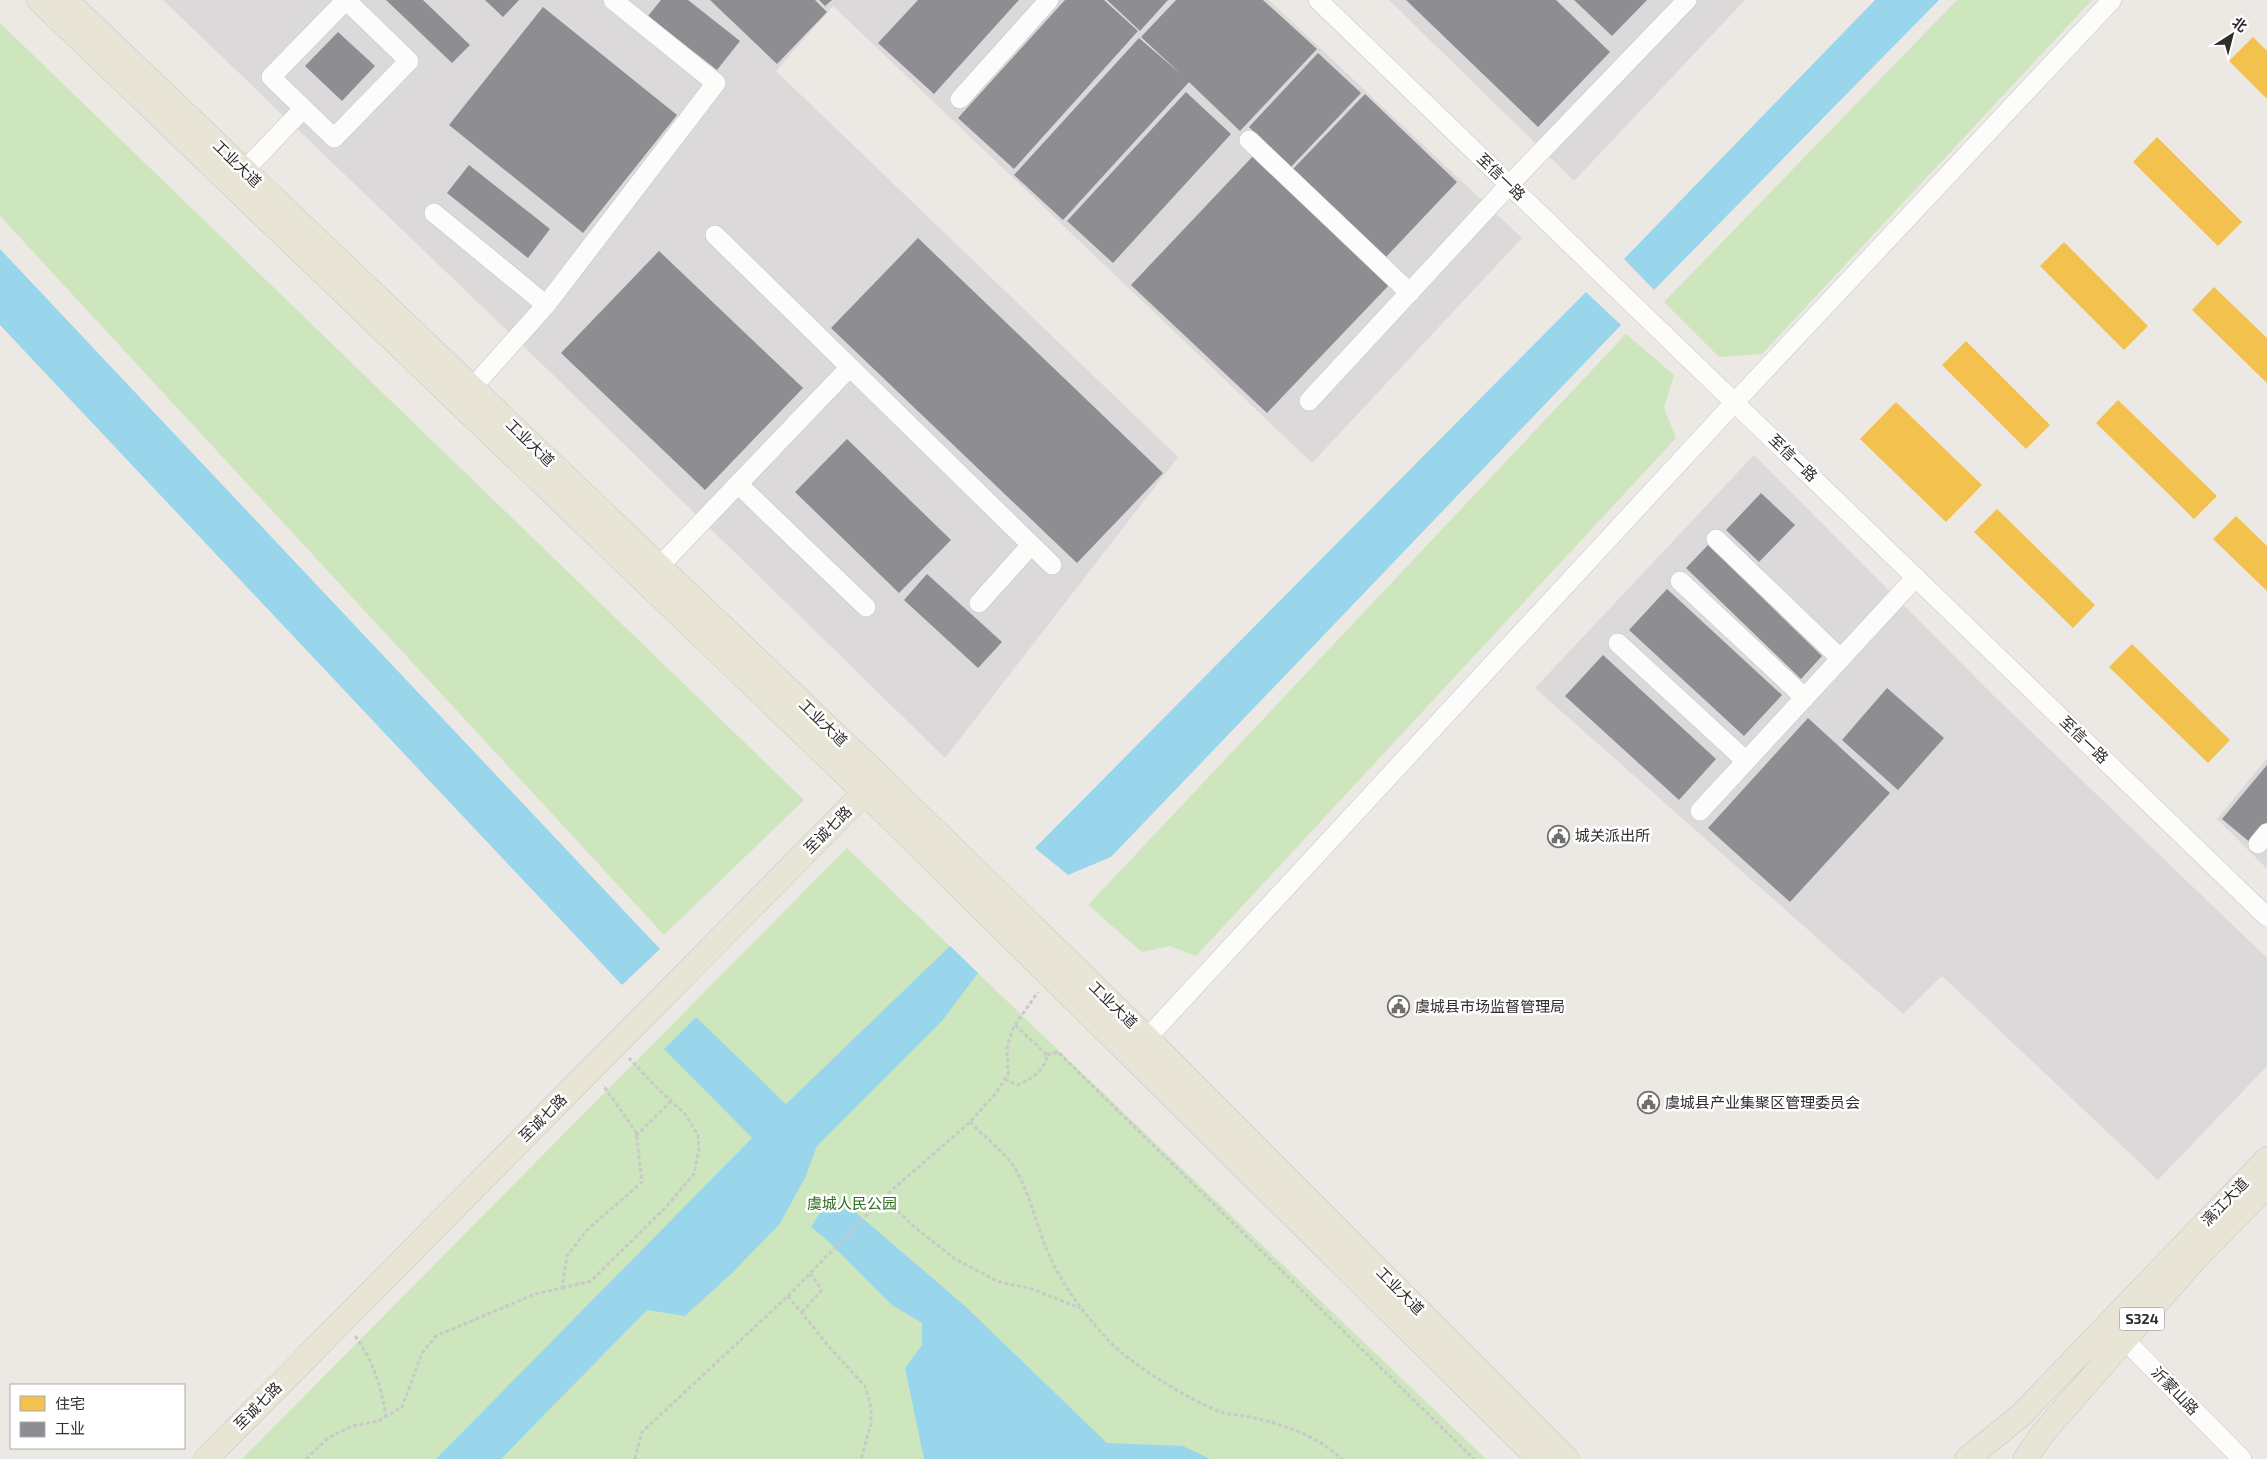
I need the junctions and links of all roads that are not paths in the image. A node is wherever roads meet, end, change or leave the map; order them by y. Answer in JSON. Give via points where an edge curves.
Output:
{"nodes":[{"id":1,"x":39,"y":0,"type":"edge"},
{"id":2,"x":66,"y":0,"type":"edge"},
{"id":3,"x":346,"y":0,"type":"edge"},
{"id":4,"x":613,"y":0,"type":"edge"},
{"id":5,"x":1048,"y":0,"type":"edge"},
{"id":6,"x":1318,"y":0,"type":"edge"},
{"id":7,"x":1687,"y":0,"type":"edge"},
{"id":8,"x":2112,"y":0,"type":"edge"},
{"id":9,"x":960,"y":99,"type":"dead end"},
{"id":10,"x":303,"y":109,"type":"junction"},
{"id":11,"x":1249,"y":140,"type":"dead end"},
{"id":12,"x":238,"y":178,"type":"junction"},
{"id":13,"x":1509,"y":184,"type":"junction"},
{"id":14,"x":434,"y":214,"type":"dead end"},
{"id":15,"x":715,"y":235,"type":"dead end"},
{"id":16,"x":1410,"y":292,"type":"junction"},
{"id":17,"x":546,"y":305,"type":"junction"},
{"id":18,"x":850,"y":368,"type":"junction"},
{"id":19,"x":465,"y":395,"type":"junction"},
{"id":20,"x":1309,"y":401,"type":"dead end"},
{"id":21,"x":1734,"y":402,"type":"junction"},
{"id":22,"x":738,"y":484,"type":"junction"},
{"id":23,"x":1716,"y":539,"type":"dead end"},
{"id":24,"x":1031,"y":545,"type":"junction"},
{"id":25,"x":1052,"y":565,"type":"dead end"},
{"id":26,"x":652,"y":574,"type":"junction"},
{"id":27,"x":1916,"y":577,"type":"junction"},
{"id":28,"x":1680,"y":581,"type":"dead end"},
{"id":29,"x":979,"y":603,"type":"dead end"},
{"id":30,"x":866,"y":607,"type":"dead end"},
{"id":31,"x":1618,"y":643,"type":"dead end"},
{"id":32,"x":1841,"y":659,"type":"junction"},
{"id":33,"x":1805,"y":698,"type":"junction"},
{"id":34,"x":1746,"y":761,"type":"junction"},
{"id":35,"x":872,"y":785,"type":"junction"},
{"id":36,"x":1700,"y":811,"type":"dead end"},
{"id":37,"x":2267,"y":917,"type":"edge"},
{"id":38,"x":1147,"y":1038,"type":"junction"},
{"id":39,"x":2267,"y":1159,"type":"edge"},
{"id":40,"x":2267,"y":1186,"type":"edge"},
{"id":41,"x":2117,"y":1331,"type":"junction"},
{"id":42,"x":206,"y":1459,"type":"edge"},
{"id":43,"x":1539,"y":1459,"type":"edge"},
{"id":44,"x":1567,"y":1459,"type":"edge"},
{"id":45,"x":1967,"y":1459,"type":"edge"},
{"id":46,"x":2025,"y":1459,"type":"edge"},
{"id":47,"x":2242,"y":1459,"type":"edge"}],
"edges":[{"from":1,"to":12,"type":"main road"},
{"from":2,"to":12,"type":"main road","name":"工业大道"},
{"from":3,"to":10,"type":"street","via":[[271,77]]},
{"from":3,"to":10,"type":"street","via":[[409,60],[334,138]]},
{"from":4,"to":17,"type":"street","via":[[716,83]]},
{"from":5,"to":9,"type":"street"},
{"from":6,"to":13,"type":"street","name":"至信一路"},
{"from":7,"to":13,"type":"street"},
{"from":8,"to":21,"type":"street"},
{"from":10,"to":12,"type":"street"},
{"from":11,"to":16,"type":"street"},
{"from":12,"to":19,"type":"main road","name":"工业大道"},
{"from":13,"to":16,"type":"street"},
{"from":13,"to":21,"type":"street","name":"至信一路"},
{"from":14,"to":17,"type":"street"},
{"from":15,"to":18,"type":"street"},
{"from":16,"to":20,"type":"street"},
{"from":17,"to":19,"type":"street"},
{"from":18,"to":22,"type":"street"},
{"from":18,"to":24,"type":"street"},
{"from":19,"to":26,"type":"main road","name":"工业大道"},
{"from":21,"to":27,"type":"street","name":"至信一路"},
{"from":21,"to":38,"type":"street"},
{"from":22,"to":26,"type":"street"},
{"from":22,"to":30,"type":"street"},
{"from":23,"to":32,"type":"street"},
{"from":24,"to":25,"type":"street"},
{"from":24,"to":29,"type":"street"},
{"from":26,"to":35,"type":"main road","name":"工业大道"},
{"from":27,"to":32,"type":"street"},
{"from":27,"to":37,"type":"street","name":"至信一路"},
{"from":28,"to":33,"type":"street"},
{"from":31,"to":34,"type":"street"},
{"from":32,"to":33,"type":"street"},
{"from":33,"to":34,"type":"street"},
{"from":34,"to":36,"type":"street"},
{"from":35,"to":38,"type":"main road","name":"工业大道"},
{"from":35,"to":42,"type":"main road","name":"至诚七路"},
{"from":35,"to":43,"type":"main road","via":[[1050,976]]},
{"from":38,"to":44,"type":"main road","name":"工业大道"},
{"from":39,"to":41,"type":"main road","name":"漓江大道","number":"S324","via":[[2183,1245]]},
{"from":40,"to":41,"type":"main road","number":"S324"},
{"from":41,"to":45,"type":"main road","number":"S324"},
{"from":41,"to":46,"type":"main road","number":"S324"},
{"from":41,"to":47,"type":"street","name":"沂蒙山路"}]}
